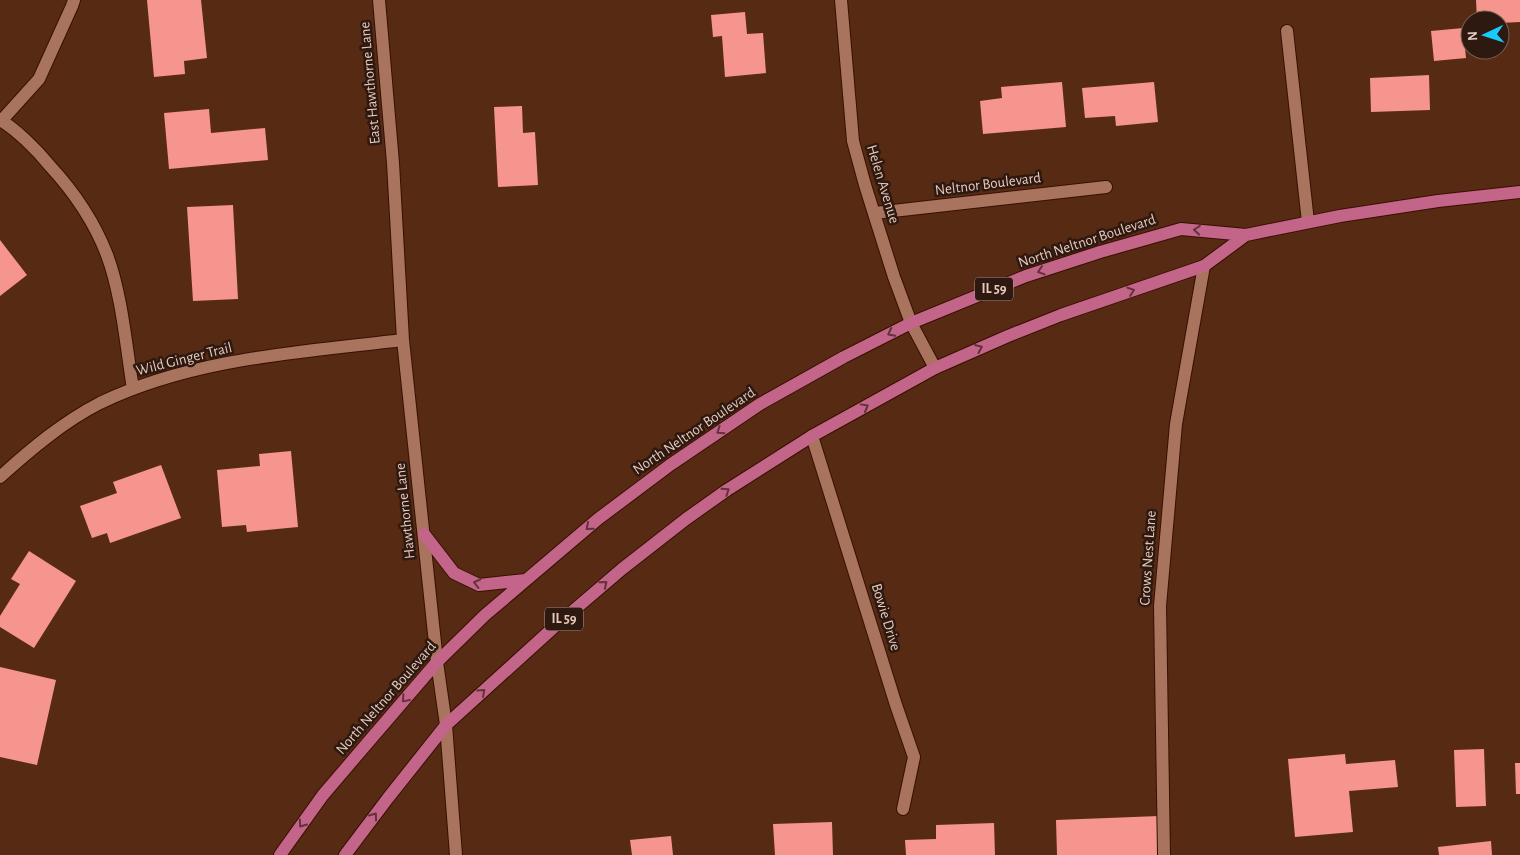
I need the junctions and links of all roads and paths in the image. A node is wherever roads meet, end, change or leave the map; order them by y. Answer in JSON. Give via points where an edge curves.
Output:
{"nodes":[{"id":1,"x":74,"y":0,"type":"edge"},
{"id":2,"x":379,"y":0,"type":"edge"},
{"id":3,"x":841,"y":0,"type":"edge"},
{"id":4,"x":1287,"y":31,"type":"dead end"},
{"id":5,"x":1,"y":120,"type":"edge"},
{"id":6,"x":393,"y":163,"type":"joint"},
{"id":7,"x":1106,"y":186,"type":"dead end"},
{"id":8,"x":1520,"y":192,"type":"edge"},
{"id":9,"x":875,"y":214,"type":"junction"},
{"id":10,"x":1308,"y":222,"type":"junction"},
{"id":11,"x":1246,"y":235,"type":"junction"},
{"id":12,"x":1204,"y":266,"type":"junction"},
{"id":13,"x":911,"y":323,"type":"junction"},
{"id":14,"x":403,"y":340,"type":"junction"},
{"id":15,"x":935,"y":368,"type":"junction"},
{"id":16,"x":133,"y":389,"type":"junction"},
{"id":17,"x":812,"y":436,"type":"junction"},
{"id":18,"x":0,"y":477,"type":"edge"},
{"id":19,"x":424,"y":534,"type":"junction"},
{"id":20,"x":525,"y":580,"type":"junction"},
{"id":21,"x":437,"y":662,"type":"junction"},
{"id":22,"x":446,"y":725,"type":"junction"},
{"id":23,"x":903,"y":809,"type":"dead end"},
{"id":24,"x":280,"y":855,"type":"edge"},
{"id":25,"x":346,"y":855,"type":"edge"},
{"id":26,"x":456,"y":855,"type":"edge"},
{"id":27,"x":1164,"y":855,"type":"edge"}],
"edges":[{"from":1,"to":5,"type":"street","via":[[39,79]]},
{"from":2,"to":6,"type":"street","name":"East Hawthorne Lane"},
{"from":3,"to":9,"type":"street","name":"Helen Avenue","via":[[853,141]]},
{"from":4,"to":10,"type":"street"},
{"from":5,"to":16,"type":"street","via":[[39,153],[69,187],[95,228],[108,256],[116,287]]},
{"from":6,"to":14,"type":"street","name":"Hawthorne Lane"},
{"from":7,"to":9,"type":"street","name":"Neltnor Boulevard"},
{"from":8,"to":10,"type":"main road","name":"North Neltnor Boulevard","number":"IL 59","via":[[1438,201]]},
{"from":9,"to":13,"type":"street","name":"Helen Avenue"},
{"from":10,"to":11,"type":"main road","name":"North Neltnor Boulevard","number":"IL 59"},
{"from":11,"to":12,"type":"main road","name":"North Neltnor Boulevard","number":"IL 59"},
{"from":11,"to":13,"type":"main road","name":"North Neltnor Boulevard","number":"IL 59","one_way":true,"via":[[1180,229],[1026,276]]},
{"from":15,"to":12,"type":"main road","name":"North Neltnor Boulevard","number":"IL 59","one_way":true,"via":[[1061,315]]},
{"from":12,"to":27,"type":"street","name":"Crows Nest Lane","via":[[1176,424],[1160,606]]},
{"from":13,"to":15,"type":"street","name":"Helen Avenue"},
{"from":13,"to":20,"type":"main road","name":"North Neltnor Boulevard","number":"IL 59","one_way":true,"via":[[760,404],[628,496]]},
{"from":14,"to":16,"type":"street","name":"Wild Ginger Trail","via":[[260,358],[184,373]]},
{"from":14,"to":19,"type":"street","name":"Hawthorne Lane"},
{"from":17,"to":15,"type":"main road","name":"North Neltnor Boulevard","number":"IL 59","one_way":true},
{"from":16,"to":18,"type":"street","name":"Wild Ginger Trail","via":[[62,425]]},
{"from":22,"to":17,"type":"main road","name":"North Neltnor Boulevard","number":"IL 59","one_way":true,"via":[[622,569],[702,507]]},
{"from":17,"to":23,"type":"street","name":"Bowie Drive","via":[[914,757]]},
{"from":20,"to":19,"type":"main road","one_way":true,"via":[[479,586],[454,573]]},
{"from":19,"to":21,"type":"street","name":"Hawthorne Lane"},
{"from":20,"to":21,"type":"main road","name":"North Neltnor Boulevard","number":"IL 59"},
{"from":21,"to":22,"type":"street","name":"Hawthorne Lane"},
{"from":21,"to":24,"type":"main road","name":"North Neltnor Boulevard","number":"IL 59","one_way":true,"via":[[323,795]]},
{"from":25,"to":22,"type":"main road","name":"North Neltnor Boulevard","number":"IL 59","one_way":true},
{"from":22,"to":26,"type":"street","name":"Hawthorne Lane"}]}
